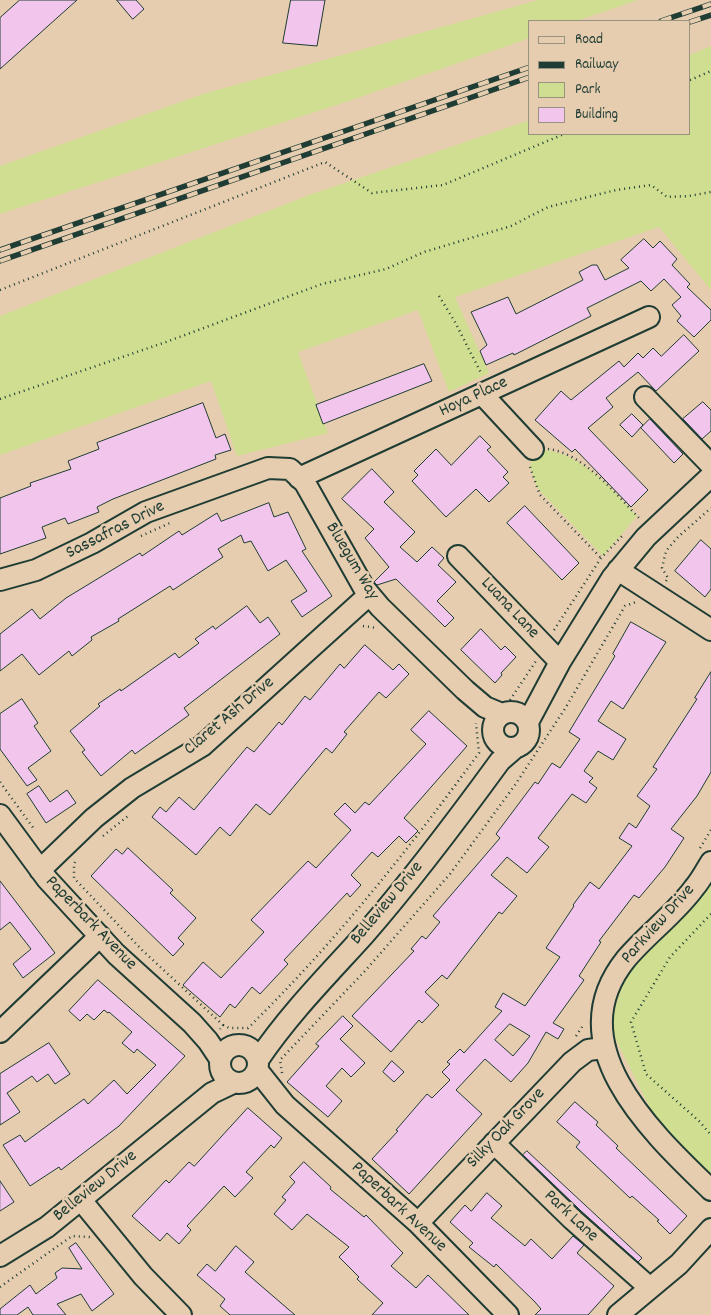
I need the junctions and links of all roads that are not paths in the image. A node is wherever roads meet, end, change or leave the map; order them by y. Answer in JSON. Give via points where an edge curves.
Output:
{"nodes":[{"id":1,"x":649,"y":318,"type":"dead end"},
{"id":2,"x":483,"y":387,"type":"junction"},
{"id":3,"x":645,"y":397,"type":"dead end"},
{"id":4,"x":533,"y":449,"type":"road end"},
{"id":5,"x":711,"y":465,"type":"edge"},
{"id":6,"x":294,"y":473,"type":"junction"},
{"id":7,"x":711,"y":476,"type":"edge"},
{"id":8,"x":458,"y":556,"type":"dead end"},
{"id":9,"x":618,"y":570,"type":"junction"},
{"id":10,"x":0,"y":580,"type":"edge"},
{"id":11,"x":370,"y":595,"type":"junction"},
{"id":12,"x":711,"y":630,"type":"edge"},
{"id":13,"x":560,"y":662,"type":"junction"},
{"id":14,"x":507,"y":723,"type":"junction"},
{"id":15,"x":515,"y":748,"type":"junction"},
{"id":16,"x":479,"y":790,"type":"junction"},
{"id":17,"x":0,"y":815,"type":"edge"},
{"id":18,"x":711,"y":862,"type":"edge"},
{"id":19,"x":40,"y":870,"type":"junction"},
{"id":20,"x":100,"y":936,"type":"junction"},
{"id":21,"x":192,"y":1023,"type":"junction"},
{"id":22,"x":0,"y":1032,"type":"edge"},
{"id":23,"x":604,"y":1048,"type":"junction"},
{"id":24,"x":239,"y":1064,"type":"junction"},
{"id":25,"x":494,"y":1143,"type":"junction"},
{"id":26,"x":711,"y":1190,"type":"edge"},
{"id":27,"x":81,"y":1200,"type":"junction"},
{"id":28,"x":418,"y":1223,"type":"junction"},
{"id":29,"x":711,"y":1229,"type":"edge"},
{"id":30,"x":0,"y":1256,"type":"edge"},
{"id":31,"x":650,"y":1288,"type":"junction"},
{"id":32,"x":181,"y":1315,"type":"edge"},
{"id":33,"x":508,"y":1315,"type":"edge"},
{"id":34,"x":618,"y":1315,"type":"edge"}],
"edges":[{"from":1,"to":2,"type":"street","name":"Hoya Place"},
{"from":2,"to":4,"type":"street"},
{"from":2,"to":6,"type":"street","name":"Hoya Place"},
{"from":3,"to":5,"type":"street"},
{"from":6,"to":10,"type":"street","name":"Sassafras Drive","via":[[268,468],[146,512],[36,570]]},
{"from":6,"to":11,"type":"street","name":"Bluegum Way","via":[[305,483]]},
{"from":7,"to":9,"type":"street","via":[[646,537]]},
{"from":8,"to":13,"type":"street","name":"Luana Lane"},
{"from":9,"to":12,"type":"street"},
{"from":9,"to":13,"type":"street"},
{"from":11,"to":14,"type":"street","name":"Bluegum Way","via":[[465,690]]},
{"from":11,"to":19,"type":"street","name":"Claret Ash Drive","via":[[202,746],[132,788],[94,818]]},
{"from":13,"to":14,"type":"street","via":[[544,689]]},
{"from":14,"to":15,"type":"street","name":"Bluegum Way","via":[[499,744]]},
{"from":14,"to":15,"type":"street","name":"Belleview Drive","via":[[530,734]]},
{"from":14,"to":16,"type":"street","name":"Belleview Drive"},
{"from":15,"to":16,"type":"street","name":"Belleview Drive","via":[[500,761]]},
{"from":16,"to":24,"type":"street","name":"Belleview Drive","via":[[364,935]]},
{"from":17,"to":19,"type":"street","name":"Paperbark Avenue"},
{"from":18,"to":23,"type":"street","name":"Parkview Drive","via":[[694,888],[626,960],[608,989],[602,1018]]},
{"from":19,"to":20,"type":"street","name":"Paperbark Avenue"},
{"from":20,"to":21,"type":"street","name":"Paperbark Avenue"},
{"from":20,"to":22,"type":"street"},
{"from":21,"to":24,"type":"street","name":"Paperbark Avenue","via":[[208,1041]]},
{"from":21,"to":24,"type":"street","name":"Paperbark Avenue","via":[[218,1031]]},
{"from":23,"to":25,"type":"street","name":"Silky Oak Grove","via":[[588,1050],[572,1062]]},
{"from":23,"to":26,"type":"street","name":"Parkview Drive","via":[[620,1085],[647,1126]]},
{"from":24,"to":27,"type":"street","name":"Belleview Drive","via":[[210,1088],[189,1112]]},
{"from":24,"to":28,"type":"street","name":"Paperbark Avenue"},
{"from":25,"to":28,"type":"street","name":"Silky Oak Grove"},
{"from":25,"to":31,"type":"street","name":"Park Lane","via":[[572,1220]]},
{"from":27,"to":30,"type":"street","name":"Belleview Drive","via":[[47,1227]]},
{"from":27,"to":32,"type":"street","via":[[143,1276]]},
{"from":28,"to":33,"type":"street","name":"Paperbark Avenue"},
{"from":29,"to":31,"type":"street","via":[[679,1264]]},
{"from":31,"to":34,"type":"street"}]}
